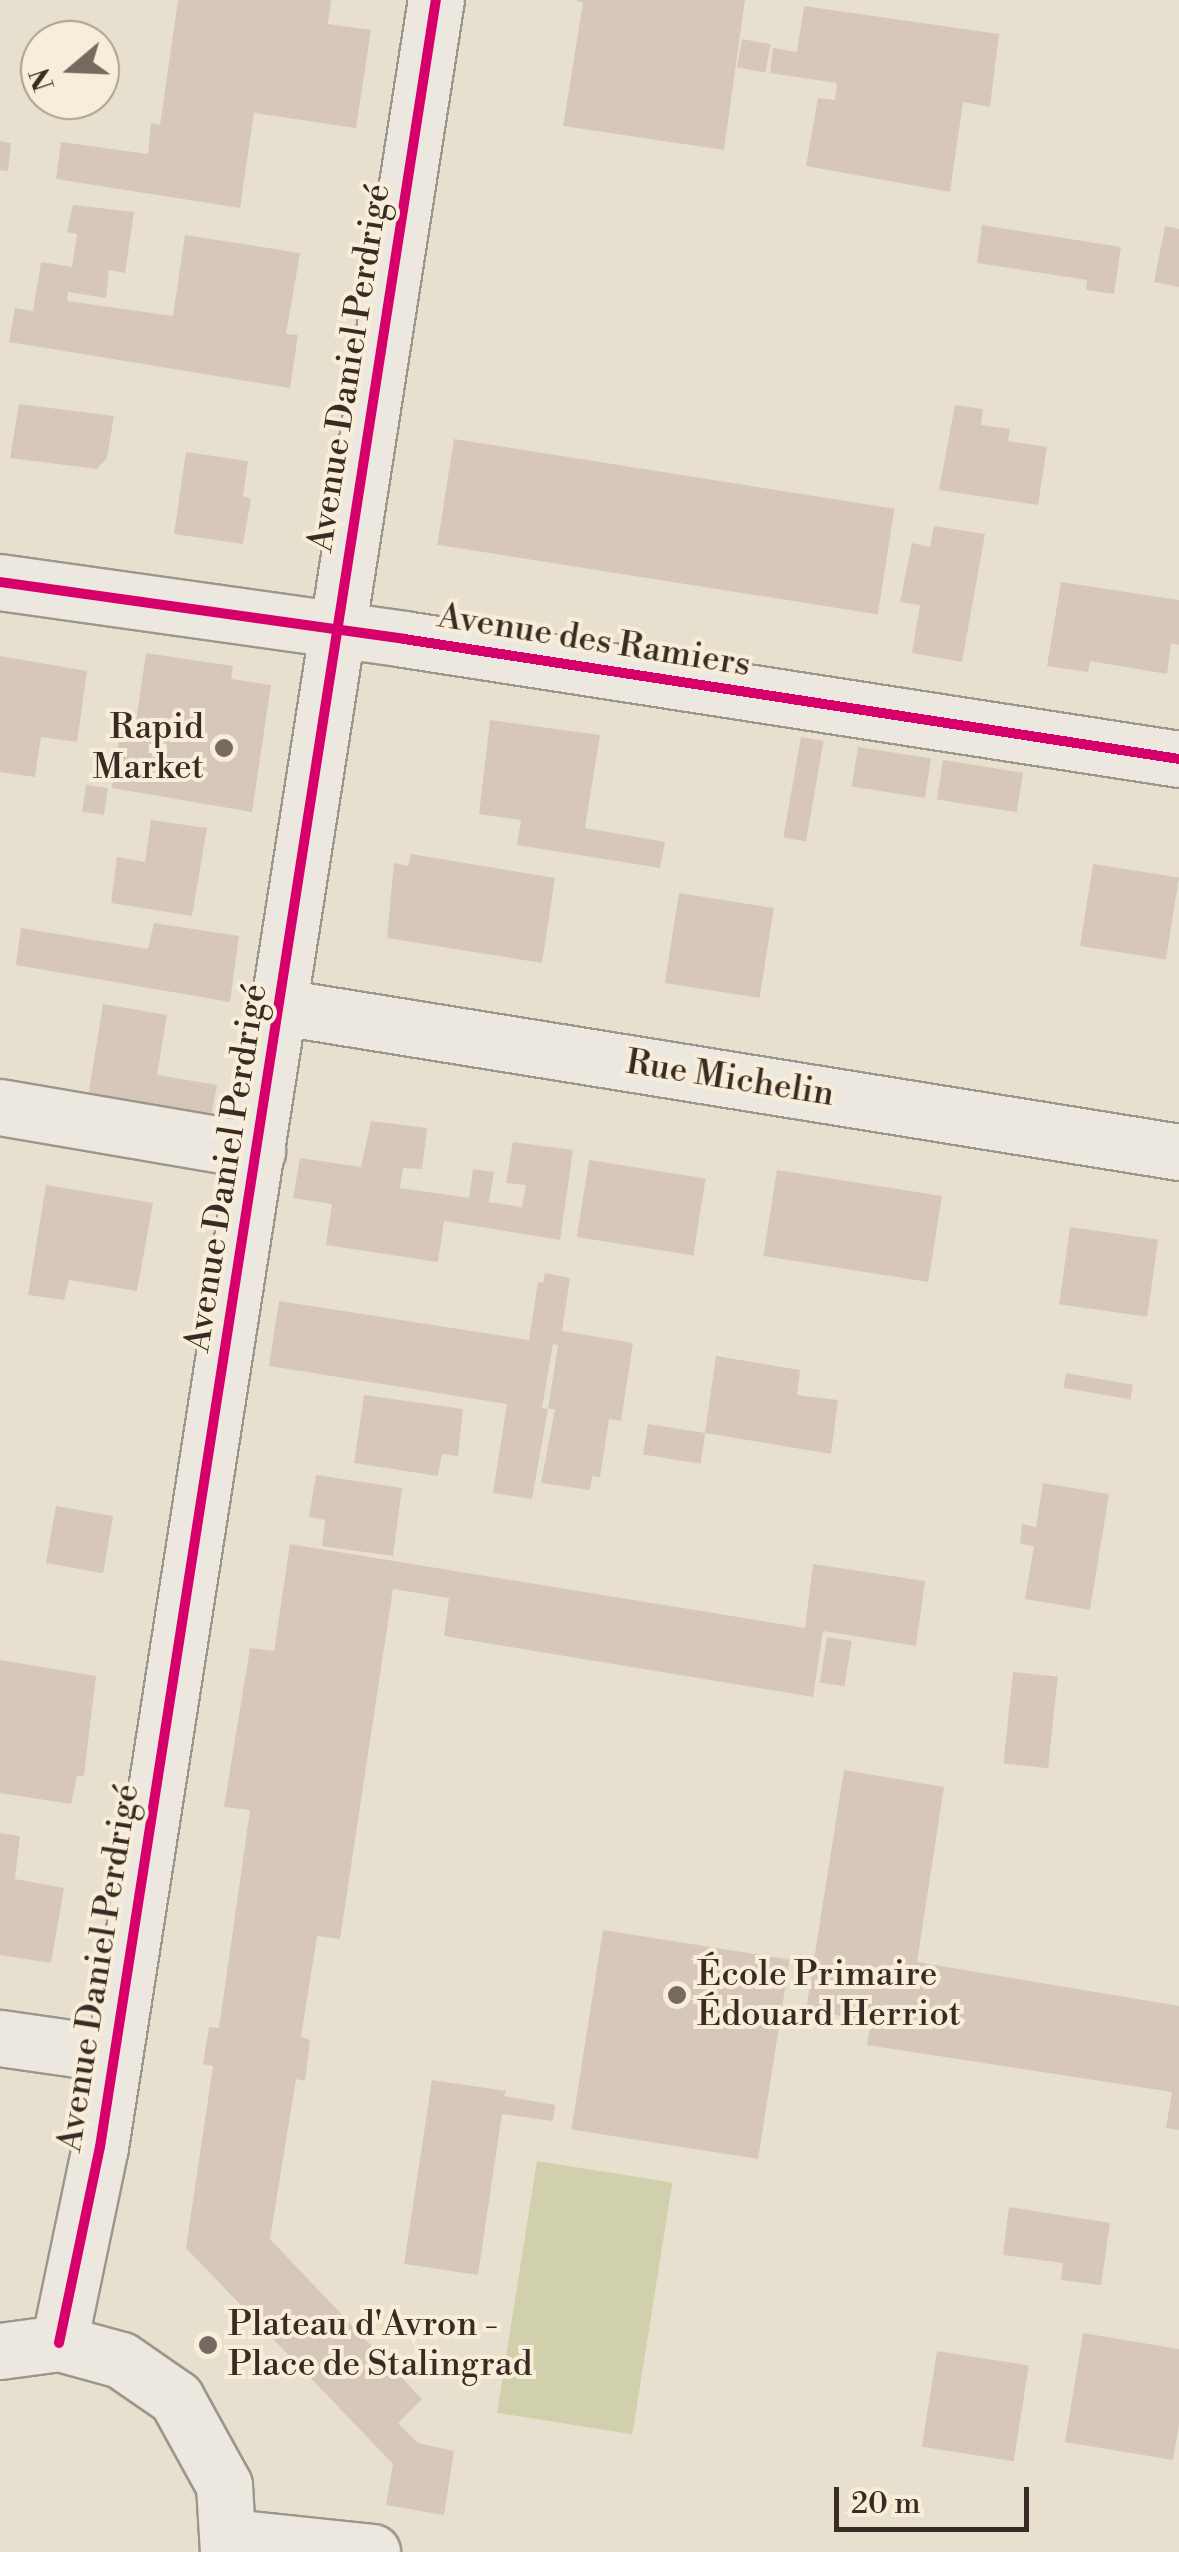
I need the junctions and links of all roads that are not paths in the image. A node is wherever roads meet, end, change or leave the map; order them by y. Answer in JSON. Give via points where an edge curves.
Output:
{"nodes":[{"id":1,"x":436,"y":0,"type":"edge"},
{"id":2,"x":0,"y":582,"type":"edge"},
{"id":3,"x":338,"y":631,"type":"junction"},
{"id":4,"x":1179,"y":760,"type":"edge"},
{"id":5,"x":281,"y":1007,"type":"junction"},
{"id":6,"x":0,"y":1108,"type":"edge"},
{"id":7,"x":257,"y":1151,"type":"junction"},
{"id":8,"x":1179,"y":1152,"type":"edge"},
{"id":9,"x":0,"y":2038,"type":"edge"},
{"id":10,"x":113,"y":2054,"type":"junction"},
{"id":11,"x":59,"y":2343,"type":"junction"},
{"id":12,"x":0,"y":2351,"type":"edge"},
{"id":13,"x":229,"y":2544,"type":"edge"},
{"id":14,"x":372,"y":2552,"type":"edge"}],
"edges":[{"from":1,"to":3,"type":"street","name":"Avenue Daniel Perdrigé"},
{"from":2,"to":3,"type":"street","name":"Avenue des Ramiers"},
{"from":3,"to":4,"type":"street","name":"Avenue des Ramiers"},
{"from":3,"to":5,"type":"street","name":"Avenue Daniel Perdrigé"},
{"from":5,"to":7,"type":"street","name":"Avenue Daniel Perdrigé"},
{"from":5,"to":8,"type":"street","name":"Rue Michelin"},
{"from":6,"to":7,"type":"street"},
{"from":7,"to":10,"type":"street","name":"Avenue Daniel Perdrigé"},
{"from":9,"to":10,"type":"street"},
{"from":10,"to":11,"type":"street","name":"Avenue Daniel Perdrigé"},
{"from":11,"to":12,"type":"street"},
{"from":11,"to":13,"type":"street","via":[[122,2360],[176,2398],[224,2485]]},
{"from":13,"to":14,"type":"street"}]}
